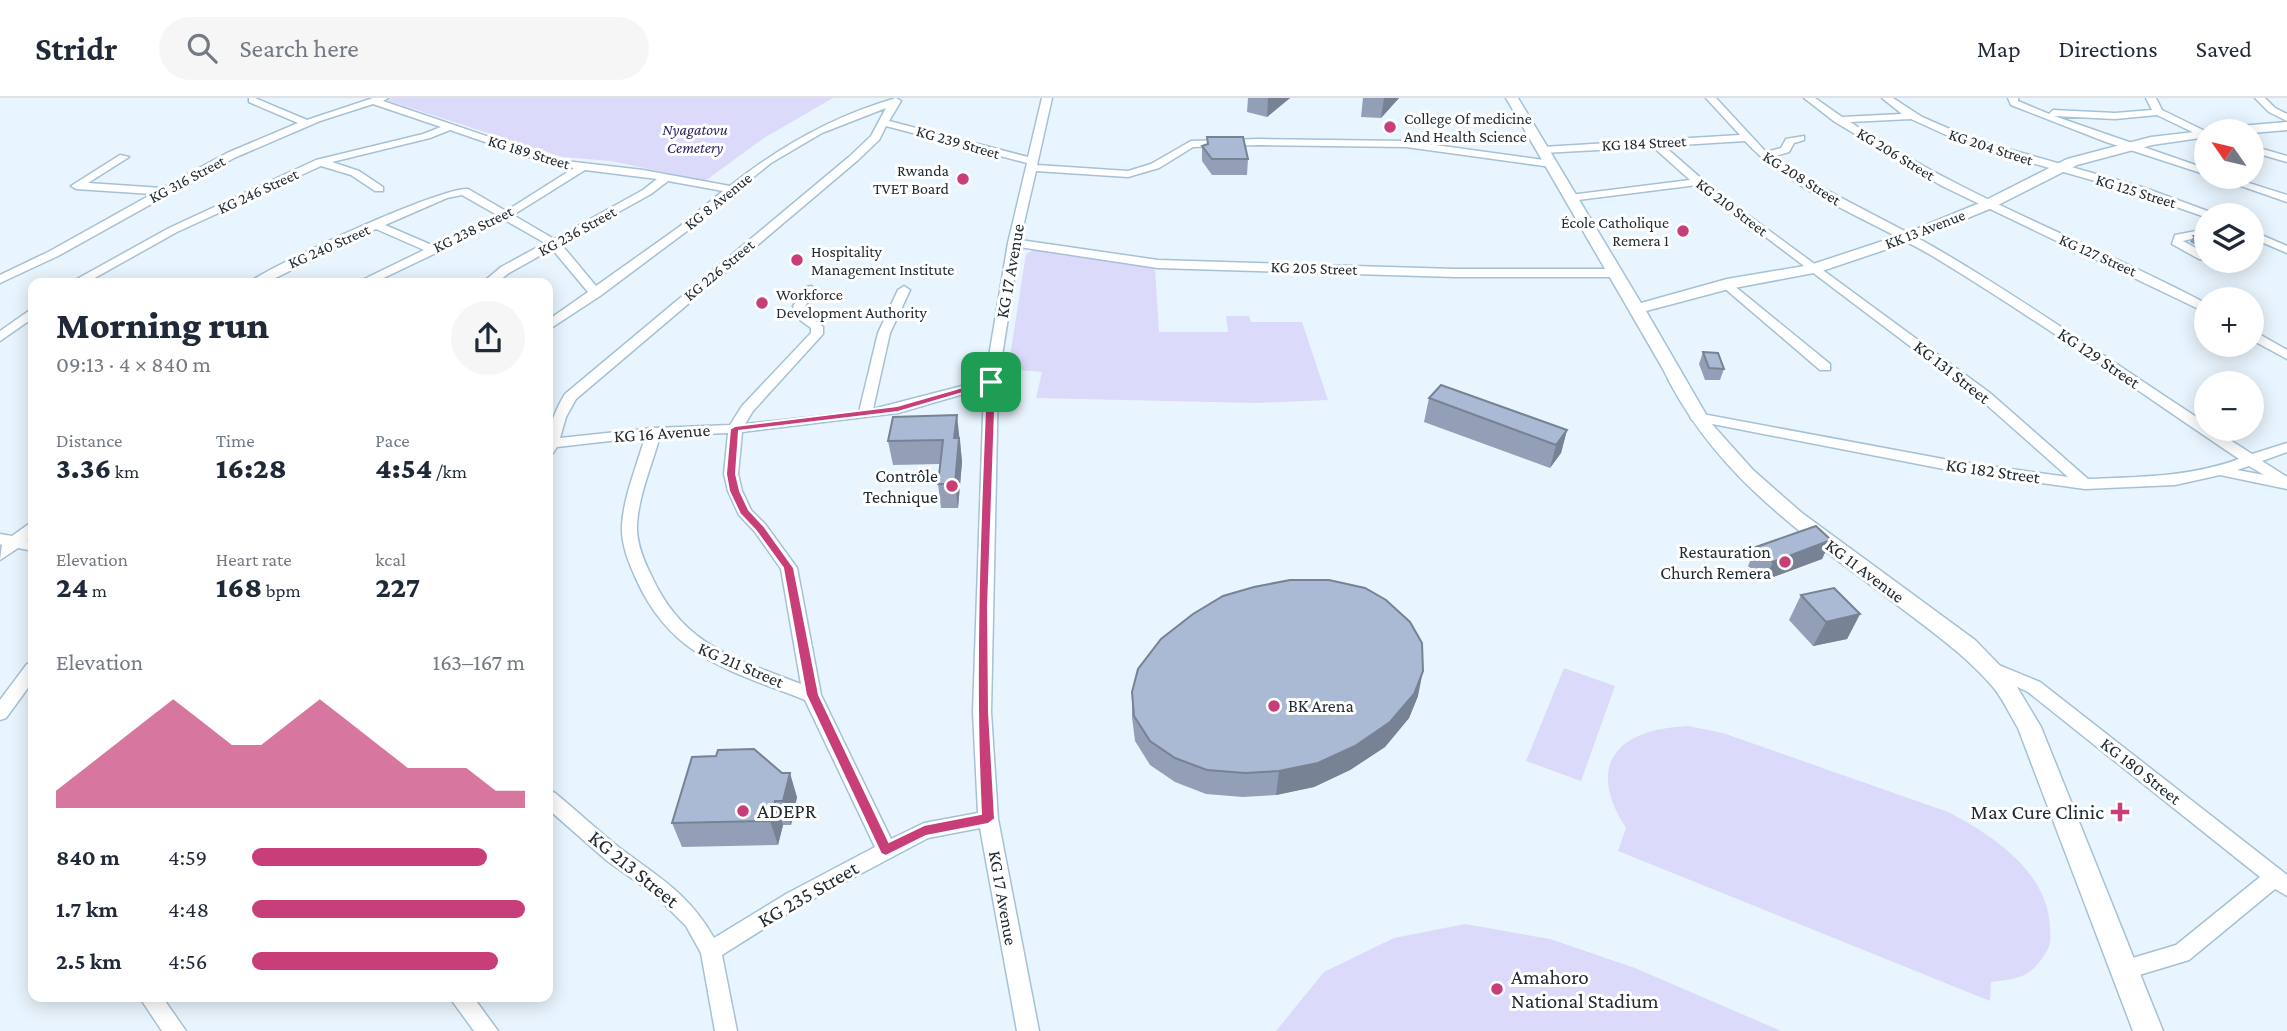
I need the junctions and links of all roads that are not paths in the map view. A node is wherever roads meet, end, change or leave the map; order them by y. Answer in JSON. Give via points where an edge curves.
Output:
{"nodes":[{"id":1,"x":1047,"y":98,"type":"edge"},
{"id":2,"x":1511,"y":98,"type":"edge"},
{"id":3,"x":1711,"y":98,"type":"edge"},
{"id":4,"x":1809,"y":98,"type":"edge"},
{"id":5,"x":2013,"y":98,"type":"edge"},
{"id":6,"x":2151,"y":98,"type":"edge"},
{"id":7,"x":2260,"y":98,"type":"edge"},
{"id":8,"x":379,"y":99,"type":"edge"},
{"id":9,"x":252,"y":100,"type":"edge"},
{"id":10,"x":898,"y":100,"type":"edge"},
{"id":11,"x":1892,"y":100,"type":"edge"},
{"id":12,"x":2158,"y":112,"type":"junction"},
{"id":13,"x":2038,"y":113,"type":"junction"},
{"id":14,"x":1912,"y":116,"type":"junction"},
{"id":15,"x":2287,"y":118,"type":"edge"},
{"id":16,"x":1838,"y":120,"type":"junction"},
{"id":17,"x":306,"y":123,"type":"junction"},
{"id":18,"x":884,"y":123,"type":"junction"},
{"id":19,"x":452,"y":126,"type":"junction"},
{"id":20,"x":2287,"y":127,"type":"edge"},
{"id":21,"x":2194,"y":129,"type":"edge"},
{"id":22,"x":2264,"y":129,"type":"edge"},
{"id":23,"x":2194,"y":136,"type":"edge"},
{"id":24,"x":1745,"y":138,"type":"junction"},
{"id":25,"x":1800,"y":138,"type":"dead end"},
{"id":26,"x":1655,"y":143,"type":"junction"},
{"id":27,"x":2126,"y":146,"type":"junction"},
{"id":28,"x":2264,"y":152,"type":"edge"},
{"id":29,"x":1764,"y":156,"type":"junction"},
{"id":30,"x":124,"y":157,"type":"dead end"},
{"id":31,"x":1547,"y":157,"type":"junction"},
{"id":32,"x":2287,"y":159,"type":"edge"},
{"id":33,"x":320,"y":163,"type":"junction"},
{"id":34,"x":1031,"y":165,"type":"junction"},
{"id":35,"x":582,"y":167,"type":"junction"},
{"id":36,"x":2194,"y":168,"type":"edge"},
{"id":37,"x":2061,"y":169,"type":"junction"},
{"id":38,"x":666,"y":177,"type":"junction"},
{"id":39,"x":1698,"y":182,"type":"junction"},
{"id":40,"x":379,"y":189,"type":"dead end"},
{"id":41,"x":731,"y":189,"type":"junction"},
{"id":42,"x":2257,"y":189,"type":"edge"},
{"id":43,"x":164,"y":191,"type":"junction"},
{"id":44,"x":1570,"y":198,"type":"junction"},
{"id":45,"x":2287,"y":199,"type":"edge"},
{"id":46,"x":1987,"y":205,"type":"junction"},
{"id":47,"x":2194,"y":210,"type":"edge"},
{"id":48,"x":501,"y":215,"type":"junction"},
{"id":49,"x":376,"y":225,"type":"junction"},
{"id":50,"x":2194,"y":234,"type":"edge"},
{"id":51,"x":1909,"y":237,"type":"junction"},
{"id":52,"x":2264,"y":239,"type":"edge"},
{"id":53,"x":553,"y":243,"type":"junction"},
{"id":54,"x":1014,"y":243,"type":"junction"},
{"id":55,"x":432,"y":249,"type":"junction"},
{"id":56,"x":2287,"y":250,"type":"edge"},
{"id":57,"x":2194,"y":252,"type":"edge"},
{"id":58,"x":1813,"y":268,"type":"junction"},
{"id":59,"x":1616,"y":273,"type":"junction"},
{"id":60,"x":85,"y":278,"type":"edge"},
{"id":61,"x":264,"y":278,"type":"edge"},
{"id":62,"x":372,"y":278,"type":"edge"},
{"id":63,"x":495,"y":278,"type":"edge"},
{"id":64,"x":0,"y":279,"type":"edge"},
{"id":65,"x":1727,"y":284,"type":"junction"},
{"id":66,"x":811,"y":290,"type":"dead end"},
{"id":67,"x":904,"y":290,"type":"dead end"},
{"id":68,"x":596,"y":293,"type":"junction"},
{"id":69,"x":2194,"y":302,"type":"edge"},
{"id":70,"x":1636,"y":309,"type":"junction"},
{"id":71,"x":28,"y":316,"type":"edge"},
{"id":72,"x":553,"y":323,"type":"edge"},
{"id":73,"x":0,"y":337,"type":"edge"},
{"id":74,"x":2264,"y":341,"type":"edge"},
{"id":75,"x":2287,"y":355,"type":"edge"},
{"id":76,"x":1825,"y":367,"type":"dead end"},
{"id":77,"x":990,"y":390,"type":"junction"},
{"id":78,"x":864,"y":415,"type":"junction"},
{"id":79,"x":1697,"y":417,"type":"junction"},
{"id":80,"x":735,"y":429,"type":"junction"},
{"id":81,"x":654,"y":432,"type":"junction"},
{"id":82,"x":553,"y":434,"type":"edge"},
{"id":83,"x":553,"y":445,"type":"edge"},
{"id":84,"x":2287,"y":447,"type":"edge"},
{"id":85,"x":2250,"y":460,"type":"junction"},
{"id":86,"x":2220,"y":471,"type":"junction"},
{"id":87,"x":2085,"y":484,"type":"junction"},
{"id":88,"x":2287,"y":484,"type":"edge"},
{"id":89,"x":28,"y":531,"type":"edge"},
{"id":90,"x":0,"y":539,"type":"edge"},
{"id":91,"x":17,"y":543,"type":"junction"},
{"id":92,"x":28,"y":545,"type":"edge"},
{"id":93,"x":0,"y":555,"type":"edge"},
{"id":94,"x":1989,"y":666,"type":"junction"},
{"id":95,"x":28,"y":675,"type":"edge"},
{"id":96,"x":812,"y":695,"type":"junction"},
{"id":97,"x":0,"y":713,"type":"edge"},
{"id":98,"x":553,"y":802,"type":"edge"},
{"id":99,"x":988,"y":819,"type":"junction"},
{"id":100,"x":886,"y":850,"type":"junction"},
{"id":101,"x":2281,"y":882,"type":"edge"},
{"id":102,"x":711,"y":951,"type":"junction"},
{"id":103,"x":2126,"y":970,"type":"junction"},
{"id":104,"x":154,"y":1002,"type":"edge"},
{"id":105,"x":464,"y":1002,"type":"edge"},
{"id":106,"x":175,"y":1031,"type":"edge"},
{"id":107,"x":487,"y":1031,"type":"edge"},
{"id":108,"x":726,"y":1031,"type":"edge"},
{"id":109,"x":1028,"y":1031,"type":"edge"},
{"id":110,"x":2148,"y":1031,"type":"edge"}],
"edges":[{"from":1,"to":34,"type":"street","name":"KG 17 Avenue"},
{"from":2,"to":31,"type":"main road","name":"KG 11 Avenue"},
{"from":3,"to":24,"type":"street","name":"KG 208 Street"},
{"from":4,"to":16,"type":"street","name":"KG 206 Street"},
{"from":5,"to":13,"type":"street","via":[[2014,103]]},
{"from":6,"to":12,"type":"street"},
{"from":7,"to":15,"type":"street"},
{"from":8,"to":17,"type":"street","name":"KG 316 Street"},
{"from":8,"to":19,"type":"street","name":"KG 189 Street"},
{"from":9,"to":17,"type":"street"},
{"from":10,"to":18,"type":"street","name":"KG 226 Street"},
{"from":10,"to":41,"type":"street","name":"KG 8 Avenue","via":[[818,131]]},
{"from":11,"to":14,"type":"street","name":"KG 204 Street"},
{"from":12,"to":13,"type":"street","via":[[2101,116]]},
{"from":12,"to":21,"type":"street"},
{"from":13,"to":27,"type":"street"},
{"from":14,"to":16,"type":"street"},
{"from":14,"to":37,"type":"street","name":"KG 204 Street","via":[[1950,136]]},
{"from":16,"to":46,"type":"street","name":"KG 206 Street"},
{"from":17,"to":43,"type":"street","name":"KG 316 Street"},
{"from":18,"to":34,"type":"street","name":"KG 239 Street","via":[[935,133]]},
{"from":18,"to":82,"type":"street","name":"KG 226 Street","via":[[854,158],[570,397]]},
{"from":19,"to":33,"type":"street","name":"KG 246 Street"},
{"from":19,"to":35,"type":"street","name":"KG 189 Street"},
{"from":20,"to":22,"type":"main road"},
{"from":23,"to":27,"type":"main road","name":"KK 13 Avenue"},
{"from":24,"to":26,"type":"street","name":"KG 184 Street"},
{"from":24,"to":29,"type":"street","name":"KG 208 Street"},
{"from":25,"to":29,"type":"street","via":[[1790,141],[1785,150]]},
{"from":26,"to":31,"type":"street","name":"KG 184 Street"},
{"from":26,"to":39,"type":"street","name":"KG 210 Street"},
{"from":27,"to":36,"type":"street"},
{"from":27,"to":37,"type":"main road","name":"KK 13 Avenue"},
{"from":28,"to":32,"type":"street"},
{"from":29,"to":51,"type":"street","name":"KG 208 Street","via":[[1798,180]]},
{"from":30,"to":43,"type":"street","via":[[76,186]]},
{"from":31,"to":34,"type":"street","name":"KG 239 Street","via":[[1406,144],[1300,142],[1191,144],[1155,166],[1128,174]]},
{"from":31,"to":44,"type":"main road","name":"KG 11 Avenue"},
{"from":33,"to":40,"type":"street","via":[[355,173]]},
{"from":33,"to":60,"type":"street","name":"KG 246 Street","via":[[173,230]]},
{"from":34,"to":54,"type":"street","name":"KG 17 Avenue"},
{"from":35,"to":38,"type":"street","name":"KG 189 Street"},
{"from":35,"to":48,"type":"street","name":"KG 238 Street"},
{"from":37,"to":46,"type":"main road","name":"KK 13 Avenue"},
{"from":37,"to":47,"type":"street","name":"KG 125 Street"},
{"from":38,"to":41,"type":"street","name":"KG 189 Street"},
{"from":38,"to":53,"type":"street","name":"KG 236 Street"},
{"from":39,"to":44,"type":"street"},
{"from":39,"to":58,"type":"street","name":"KG 210 Street"},
{"from":41,"to":68,"type":"street","name":"KG 8 Avenue"},
{"from":42,"to":45,"type":"street"},
{"from":43,"to":64,"type":"street","name":"KG 316 Street","via":[[36,264]]},
{"from":44,"to":59,"type":"main road","name":"KG 11 Avenue"},
{"from":46,"to":51,"type":"main road","name":"KK 13 Avenue"},
{"from":46,"to":69,"type":"street","name":"KG 127 Street"},
{"from":48,"to":49,"type":"street","name":"KG 240 Street","via":[[464,191]]},
{"from":48,"to":53,"type":"street"},
{"from":48,"to":55,"type":"street","name":"KG 238 Street"},
{"from":49,"to":55,"type":"street"},
{"from":49,"to":61,"type":"street","name":"KG 240 Street"},
{"from":50,"to":57,"type":"street","via":[[2177,241]]},
{"from":51,"to":58,"type":"main road","name":"KK 13 Avenue"},
{"from":51,"to":85,"type":"street","name":"KG 129 Street"},
{"from":52,"to":56,"type":"street"},
{"from":53,"to":63,"type":"street","name":"KG 236 Street"},
{"from":53,"to":68,"type":"street"},
{"from":54,"to":59,"type":"street","name":"KG 205 Street","via":[[1170,264]]},
{"from":54,"to":77,"type":"street","name":"KG 17 Avenue"},
{"from":55,"to":62,"type":"street","name":"KG 238 Street"},
{"from":58,"to":65,"type":"main road","name":"KK 13 Avenue"},
{"from":58,"to":87,"type":"street","name":"KG 131 Street","via":[[1985,396]]},
{"from":59,"to":70,"type":"main road","name":"KG 11 Avenue"},
{"from":65,"to":70,"type":"main road","name":"KK 13 Avenue"},
{"from":65,"to":76,"type":"street"},
{"from":66,"to":80,"type":"street","via":[[799,306],[817,327],[817,334],[747,409]]},
{"from":67,"to":78,"type":"street","via":[[884,333]]},
{"from":68,"to":72,"type":"street","name":"KG 8 Avenue"},
{"from":70,"to":79,"type":"main road","name":"KG 11 Avenue"},
{"from":71,"to":73,"type":"street"},
{"from":74,"to":75,"type":"street"},
{"from":77,"to":78,"type":"street","name":"KG 16 Avenue"},
{"from":77,"to":99,"type":"street","name":"KG 17 Avenue","via":[[982,607]]},
{"from":78,"to":80,"type":"street","name":"KG 16 Avenue"},
{"from":79,"to":87,"type":"street","name":"KG 182 Street","via":[[1954,466]]},
{"from":79,"to":94,"type":"main road","name":"KG 11 Avenue","via":[[1730,459],[1772,499]]},
{"from":80,"to":81,"type":"street","name":"KG 16 Avenue"},
{"from":80,"to":96,"type":"street","via":[[731,474],[735,491],[744,512],[789,568]]},
{"from":81,"to":83,"type":"street","name":"KG 16 Avenue"},
{"from":81,"to":96,"type":"street","name":"KG 211 Street","via":[[630,520],[630,544],[648,591],[668,622],[705,653]]},
{"from":84,"to":85,"type":"street","name":"KG 182 Street"},
{"from":85,"to":86,"type":"street","name":"KG 182 Street"},
{"from":85,"to":88,"type":"street","name":"KG 129 Street"},
{"from":86,"to":87,"type":"street","name":"KG 182 Street","via":[[2175,480]]},
{"from":86,"to":88,"type":"street"},
{"from":89,"to":91,"type":"street"},
{"from":90,"to":91,"type":"street"},
{"from":91,"to":92,"type":"street"},
{"from":91,"to":93,"type":"street"},
{"from":94,"to":101,"type":"street","name":"KG 180 Street","via":[[2034,687]]},
{"from":94,"to":103,"type":"main road","name":"KG 11 Avenue","via":[[2029,727]]},
{"from":95,"to":97,"type":"street"},
{"from":96,"to":100,"type":"street"},
{"from":98,"to":102,"type":"street","name":"KG 213 Street","via":[[662,889],[694,920]]},
{"from":99,"to":100,"type":"street","name":"KG 235 Street","via":[[924,831]]},
{"from":99,"to":109,"type":"street","name":"KG 17 Avenue"},
{"from":100,"to":102,"type":"street","name":"KG 235 Street"},
{"from":101,"to":103,"type":"street","via":[[2182,953]]},
{"from":102,"to":108,"type":"street","name":"KG 213 Street"},
{"from":103,"to":110,"type":"main road","name":"KG 11 Avenue"},
{"from":104,"to":106,"type":"street"},
{"from":105,"to":107,"type":"street"}]}
